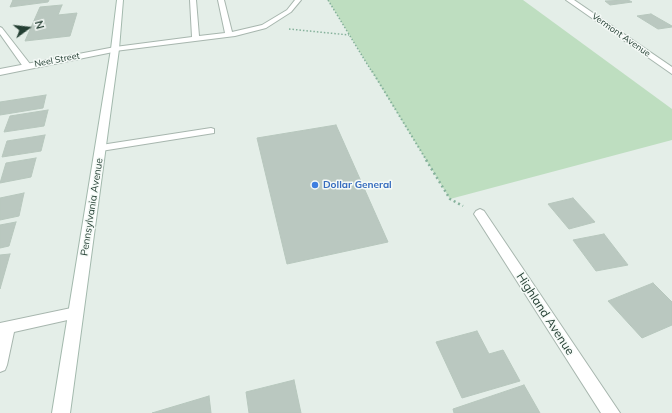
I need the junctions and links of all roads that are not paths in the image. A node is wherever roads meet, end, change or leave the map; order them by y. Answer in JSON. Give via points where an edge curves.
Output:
{"nodes":[{"id":1,"x":120,"y":0,"type":"edge"},
{"id":2,"x":193,"y":0,"type":"edge"},
{"id":3,"x":221,"y":0,"type":"edge"},
{"id":4,"x":298,"y":0,"type":"edge"},
{"id":5,"x":569,"y":0,"type":"edge"},
{"id":6,"x":0,"y":29,"type":"edge"},
{"id":7,"x":229,"y":34,"type":"junction"},
{"id":8,"x":196,"y":38,"type":"junction"},
{"id":9,"x":115,"y":49,"type":"junction"},
{"id":10,"x":27,"y":66,"type":"junction"},
{"id":11,"x":672,"y":71,"type":"edge"},
{"id":12,"x":0,"y":72,"type":"edge"},
{"id":13,"x":211,"y":131,"type":"dead end"},
{"id":14,"x":101,"y":148,"type":"junction"},
{"id":15,"x":480,"y":214,"type":"road end"},
{"id":16,"x":76,"y":313,"type":"junction"},
{"id":17,"x":4,"y":329,"type":"edge"},
{"id":18,"x":0,"y":365,"type":"edge"},
{"id":19,"x":61,"y":413,"type":"edge"},
{"id":20,"x":611,"y":413,"type":"edge"}],
"edges":[{"from":1,"to":9,"type":"street","name":"Pennsylvania Avenue"},
{"from":2,"to":8,"type":"lane"},
{"from":3,"to":7,"type":"lane"},
{"from":4,"to":7,"type":"lane","via":[[290,11],[264,27]]},
{"from":5,"to":11,"type":"street","name":"Vermont Avenue"},
{"from":6,"to":10,"type":"lane"},
{"from":7,"to":8,"type":"lane"},
{"from":8,"to":9,"type":"lane"},
{"from":9,"to":10,"type":"street","name":"Neel Street"},
{"from":9,"to":14,"type":"street","name":"Pennsylvania Avenue"},
{"from":10,"to":12,"type":"street","name":"Neel Street"},
{"from":13,"to":14,"type":"lane"},
{"from":14,"to":16,"type":"street","name":"Pennsylvania Avenue"},
{"from":15,"to":20,"type":"street","name":"Highland Avenue"},
{"from":16,"to":17,"type":"lane"},
{"from":16,"to":19,"type":"street","name":"Pennsylvania Avenue"},
{"from":17,"to":18,"type":"lane"}]}
